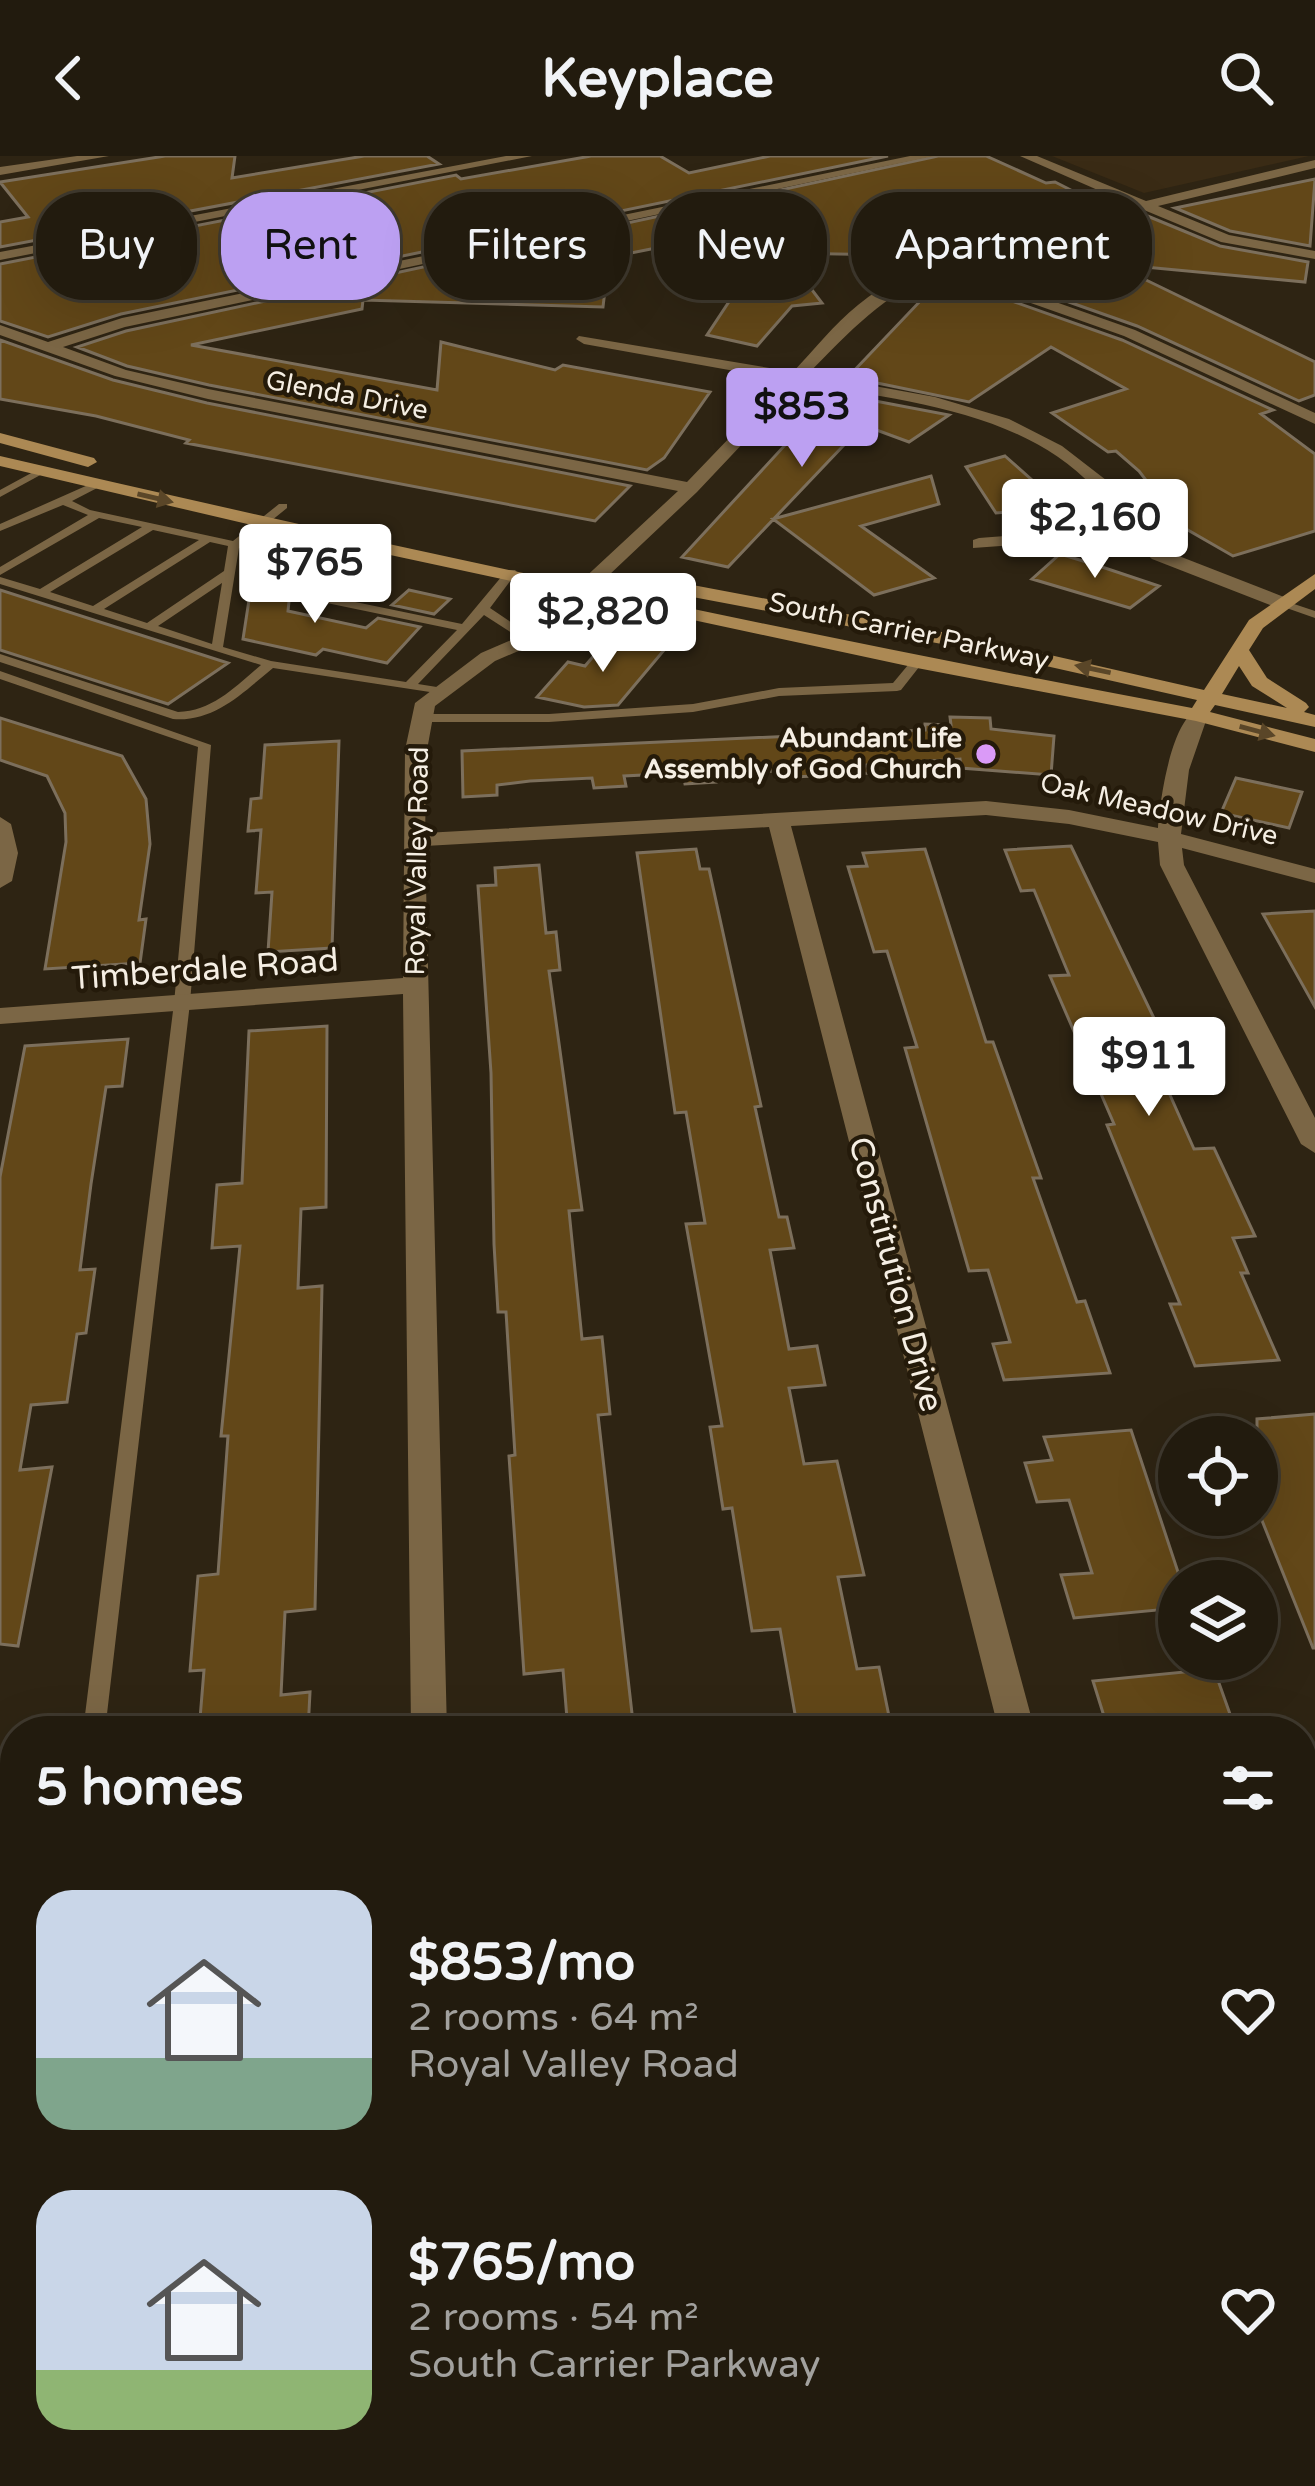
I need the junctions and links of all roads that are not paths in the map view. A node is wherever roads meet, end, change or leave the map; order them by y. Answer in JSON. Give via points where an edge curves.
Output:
{"nodes":[{"id":1,"x":103,"y":156,"type":"edge"},
{"id":2,"x":526,"y":156,"type":"edge"},
{"id":3,"x":928,"y":156,"type":"edge"},
{"id":4,"x":1026,"y":156,"type":"edge"},
{"id":5,"x":1315,"y":164,"type":"edge"},
{"id":6,"x":0,"y":171,"type":"edge"},
{"id":7,"x":1110,"y":192,"type":"edge"},
{"id":8,"x":1152,"y":202,"type":"edge"},
{"id":9,"x":1152,"y":210,"type":"edge"},
{"id":10,"x":1315,"y":255,"type":"edge"},
{"id":11,"x":0,"y":256,"type":"edge"},
{"id":12,"x":878,"y":300,"type":"edge"},
{"id":13,"x":1049,"y":300,"type":"edge"},
{"id":14,"x":0,"y":330,"type":"edge"},
{"id":15,"x":584,"y":339,"type":"dead end"},
{"id":16,"x":47,"y":346,"type":"junction"},
{"id":17,"x":797,"y":376,"type":"junction"},
{"id":18,"x":1315,"y":418,"type":"edge"},
{"id":19,"x":0,"y":438,"type":"edge"},
{"id":20,"x":0,"y":461,"type":"edge"},
{"id":21,"x":39,"y":473,"type":"junction"},
{"id":22,"x":97,"y":484,"type":"junction"},
{"id":23,"x":691,"y":488,"type":"junction"},
{"id":24,"x":0,"y":494,"type":"edge"},
{"id":25,"x":65,"y":502,"type":"junction"},
{"id":26,"x":284,"y":506,"type":"junction"},
{"id":27,"x":98,"y":514,"type":"junction"},
{"id":28,"x":260,"y":522,"type":"junction"},
{"id":29,"x":152,"y":526,"type":"junction"},
{"id":30,"x":0,"y":528,"type":"edge"},
{"id":31,"x":1131,"y":531,"type":"junction"},
{"id":32,"x":208,"y":539,"type":"junction"},
{"id":33,"x":979,"y":544,"type":"dead end"},
{"id":34,"x":234,"y":545,"type":"junction"},
{"id":35,"x":511,"y":572,"type":"junction"},
{"id":36,"x":229,"y":573,"type":"junction"},
{"id":37,"x":0,"y":576,"type":"edge"},
{"id":38,"x":1315,"y":580,"type":"edge"},
{"id":39,"x":591,"y":581,"type":"junction"},
{"id":40,"x":40,"y":593,"type":"junction"},
{"id":41,"x":1282,"y":603,"type":"junction"},
{"id":42,"x":483,"y":609,"type":"junction"},
{"id":43,"x":95,"y":610,"type":"junction"},
{"id":44,"x":1315,"y":615,"type":"edge"},
{"id":45,"x":149,"y":627,"type":"junction"},
{"id":46,"x":464,"y":628,"type":"junction"},
{"id":47,"x":530,"y":639,"type":"junction"},
{"id":48,"x":217,"y":649,"type":"junction"},
{"id":49,"x":1239,"y":649,"type":"junction"},
{"id":50,"x":0,"y":658,"type":"edge"},
{"id":51,"x":917,"y":662,"type":"junction"},
{"id":52,"x":270,"y":664,"type":"junction"},
{"id":53,"x":0,"y":675,"type":"edge"},
{"id":54,"x":410,"y":685,"type":"junction"},
{"id":55,"x":439,"y":691,"type":"junction"},
{"id":56,"x":1203,"y":705,"type":"junction"},
{"id":57,"x":422,"y":718,"type":"junction"},
{"id":58,"x":1315,"y":718,"type":"edge"},
{"id":59,"x":1315,"y":746,"type":"edge"},
{"id":60,"x":778,"y":818,"type":"junction"},
{"id":61,"x":0,"y":824,"type":"edge"},
{"id":62,"x":1168,"y":838,"type":"junction"},
{"id":63,"x":413,"y":839,"type":"junction"},
{"id":64,"x":1315,"y":876,"type":"edge"},
{"id":65,"x":0,"y":881,"type":"edge"},
{"id":66,"x":416,"y":985,"type":"junction"},
{"id":67,"x":182,"y":1003,"type":"junction"},
{"id":68,"x":0,"y":1016,"type":"edge"},
{"id":69,"x":1315,"y":1144,"type":"edge"},
{"id":70,"x":96,"y":1716,"type":"edge"},
{"id":71,"x":429,"y":1716,"type":"edge"},
{"id":72,"x":1013,"y":1716,"type":"edge"}],
"edges":[{"from":1,"to":6,"type":"street"},
{"from":2,"to":11,"type":"street"},
{"from":3,"to":16,"type":"street","via":[[145,318]]},
{"from":4,"to":7,"type":"street"},
{"from":5,"to":8,"type":"street","name":"Royal Valley Road"},
{"from":9,"to":10,"type":"street","via":[[1226,238]]},
{"from":12,"to":17,"type":"street","name":"Royal Valley Road"},
{"from":13,"to":18,"type":"street"},
{"from":14,"to":16,"type":"street","name":"Glenda Drive"},
{"from":15,"to":17,"type":"street"},
{"from":16,"to":23,"type":"street","name":"Glenda Drive","via":[[208,394]]},
{"from":17,"to":23,"type":"street","name":"Royal Valley Road"},
{"from":17,"to":31,"type":"street","via":[[1003,424],[1100,484]]},
{"from":19,"to":26,"type":"main road","name":"South Carrier Parkway"},
{"from":20,"to":21,"type":"main road","name":"South Carrier Parkway"},
{"from":21,"to":22,"type":"main road","name":"South Carrier Parkway"},
{"from":21,"to":24,"type":"lane"},
{"from":22,"to":25,"type":"lane"},
{"from":22,"to":28,"type":"main road","name":"South Carrier Parkway","one_way":true},
{"from":23,"to":39,"type":"street","name":"Royal Valley Road"},
{"from":25,"to":27,"type":"lane"},
{"from":25,"to":30,"type":"lane"},
{"from":26,"to":28,"type":"lane"},
{"from":26,"to":39,"type":"main road","name":"South Carrier Parkway"},
{"from":27,"to":29,"type":"lane"},
{"from":27,"to":37,"type":"lane"},
{"from":28,"to":34,"type":"lane"},
{"from":28,"to":35,"type":"main road","name":"South Carrier Parkway"},
{"from":29,"to":32,"type":"lane"},
{"from":29,"to":40,"type":"lane"},
{"from":31,"to":33,"type":"street"},
{"from":31,"to":41,"type":"street","via":[[1159,555]]},
{"from":32,"to":34,"type":"lane"},
{"from":32,"to":43,"type":"lane"},
{"from":34,"to":36,"type":"lane"},
{"from":34,"to":46,"type":"lane","via":[[308,560],[326,600]]},
{"from":35,"to":39,"type":"main road","name":"South Carrier Parkway"},
{"from":35,"to":42,"type":"lane"},
{"from":36,"to":45,"type":"lane"},
{"from":36,"to":48,"type":"lane"},
{"from":37,"to":40,"type":"lane"},
{"from":38,"to":41,"type":"main road"},
{"from":39,"to":47,"type":"street","name":"Royal Valley Road"},
{"from":39,"to":51,"type":"main road","name":"South Carrier Parkway"},
{"from":56,"to":39,"type":"main road","name":"South Carrier Parkway","one_way":true,"via":[[984,646]]},
{"from":40,"to":43,"type":"lane"},
{"from":41,"to":44,"type":"lane"},
{"from":41,"to":49,"type":"main road"},
{"from":42,"to":46,"type":"lane"},
{"from":42,"to":47,"type":"lane"},
{"from":43,"to":45,"type":"lane"},
{"from":45,"to":48,"type":"lane"},
{"from":46,"to":54,"type":"lane"},
{"from":47,"to":55,"type":"street","name":"Royal Valley Road"},
{"from":48,"to":52,"type":"lane"},
{"from":49,"to":56,"type":"main road"},
{"from":49,"to":58,"type":"main road","via":[[1259,682]]},
{"from":50,"to":52,"type":"lane","via":[[193,717]]},
{"from":51,"to":56,"type":"main road","name":"South Carrier Parkway"},
{"from":51,"to":57,"type":"lane","via":[[897,687],[590,715]]},
{"from":52,"to":54,"type":"lane"},
{"from":53,"to":67,"type":"lane","via":[[205,745]]},
{"from":54,"to":55,"type":"lane"},
{"from":55,"to":57,"type":"street","name":"Royal Valley Road"},
{"from":56,"to":58,"type":"main road","name":"South Carrier Parkway"},
{"from":56,"to":59,"type":"main road","name":"South Carrier Parkway","one_way":true},
{"from":56,"to":62,"type":"street","via":[[1175,766]]},
{"from":57,"to":63,"type":"street","name":"Royal Valley Road"},
{"from":60,"to":62,"type":"street","name":"Oak Meadow Drive","via":[[1030,810]]},
{"from":60,"to":63,"type":"street","name":"Oak Meadow Drive"},
{"from":60,"to":72,"type":"street","name":"Constitution Drive"},
{"from":61,"to":65,"type":"street","via":[[7,853]]},
{"from":62,"to":64,"type":"street","name":"Oak Meadow Drive"},
{"from":62,"to":69,"type":"street","via":[[1172,865]]},
{"from":63,"to":66,"type":"street","name":"Royal Valley Road"},
{"from":66,"to":67,"type":"street","name":"Timberdale Road"},
{"from":66,"to":71,"type":"street","name":"Royal Valley Road"},
{"from":67,"to":68,"type":"street","name":"Timberdale Road"},
{"from":67,"to":70,"type":"lane"}]}
